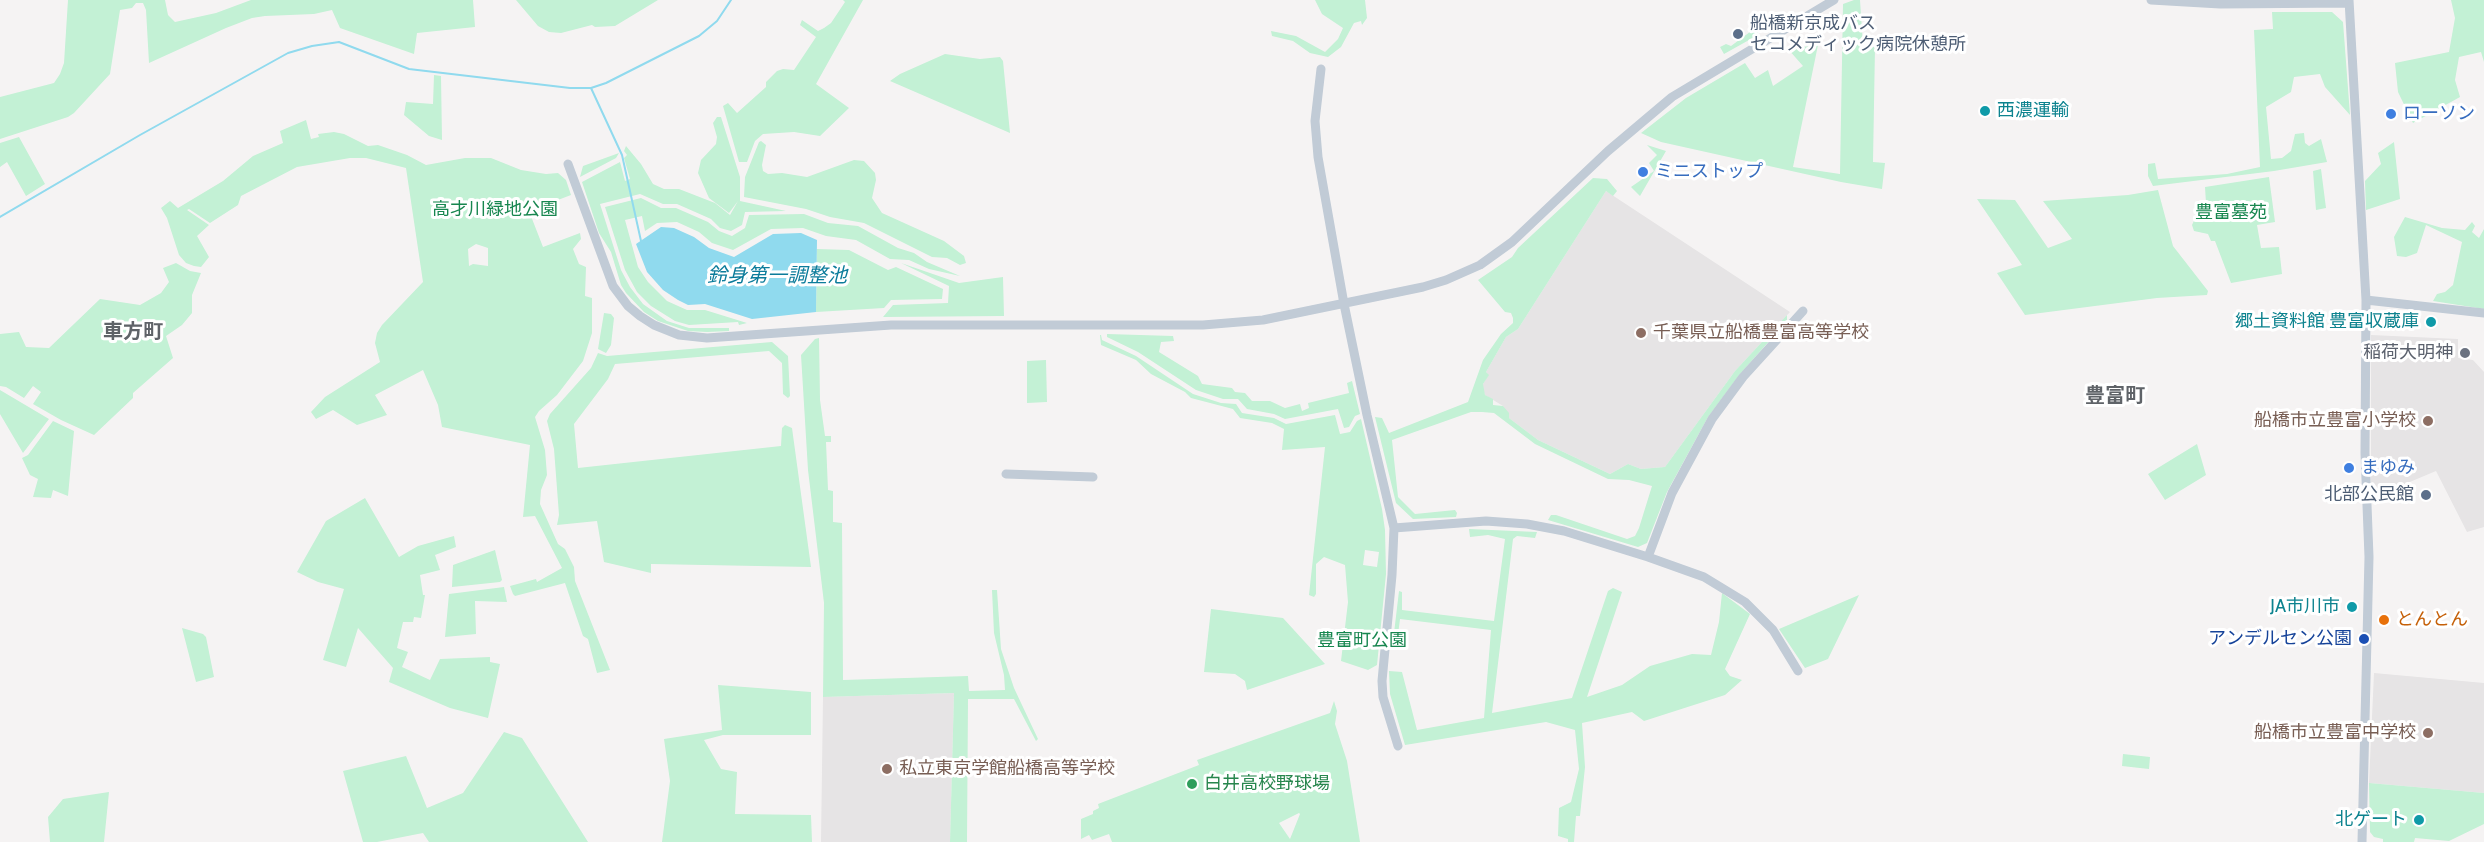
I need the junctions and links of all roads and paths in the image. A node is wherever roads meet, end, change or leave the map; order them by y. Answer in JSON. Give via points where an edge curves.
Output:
{"nodes":[{"id":1,"x":1834,"y":0,"type":"edge"},
{"id":2,"x":2151,"y":0,"type":"edge"},
{"id":3,"x":2349,"y":2,"type":"edge"},
{"id":4,"x":1321,"y":69,"type":"dead end"},
{"id":5,"x":568,"y":164,"type":"dead end"},
{"id":6,"x":2366,"y":300,"type":"junction"},
{"id":7,"x":1344,"y":304,"type":"junction"},
{"id":8,"x":1803,"y":311,"type":"dead end"},
{"id":9,"x":2484,"y":313,"type":"edge"},
{"id":10,"x":1006,"y":474,"type":"dead end"},
{"id":11,"x":1093,"y":477,"type":"dead end"},
{"id":12,"x":1394,"y":528,"type":"junction"},
{"id":13,"x":1648,"y":557,"type":"junction"},
{"id":14,"x":1798,"y":671,"type":"dead end"},
{"id":15,"x":1398,"y":746,"type":"dead end"},
{"id":16,"x":2361,"y":842,"type":"edge"}],
"edges":[{"from":1,"to":7,"type":"street","via":[[1672,97],[1512,242],[1480,264],[1436,284]]},
{"from":2,"to":3,"type":"street","via":[[2220,4]]},
{"from":3,"to":6,"type":"street"},
{"from":4,"to":7,"type":"street","via":[[1316,138]]},
{"from":5,"to":7,"type":"street","via":[[606,271],[619,295],[633,311],[654,325],[688,337],[891,325],[1203,325],[1263,320]]},
{"from":6,"to":9,"type":"street"},
{"from":6,"to":16,"type":"street","via":[[2369,569]]},
{"from":7,"to":12,"type":"street"},
{"from":8,"to":13,"type":"street","via":[[1743,377],[1712,419],[1672,493]]},
{"from":10,"to":11,"type":"street"},
{"from":12,"to":13,"type":"street","via":[[1486,521],[1527,524]]},
{"from":12,"to":15,"type":"street","via":[[1382,681]]},
{"from":13,"to":14,"type":"street","via":[[1704,577],[1745,602],[1773,630]]}]}
